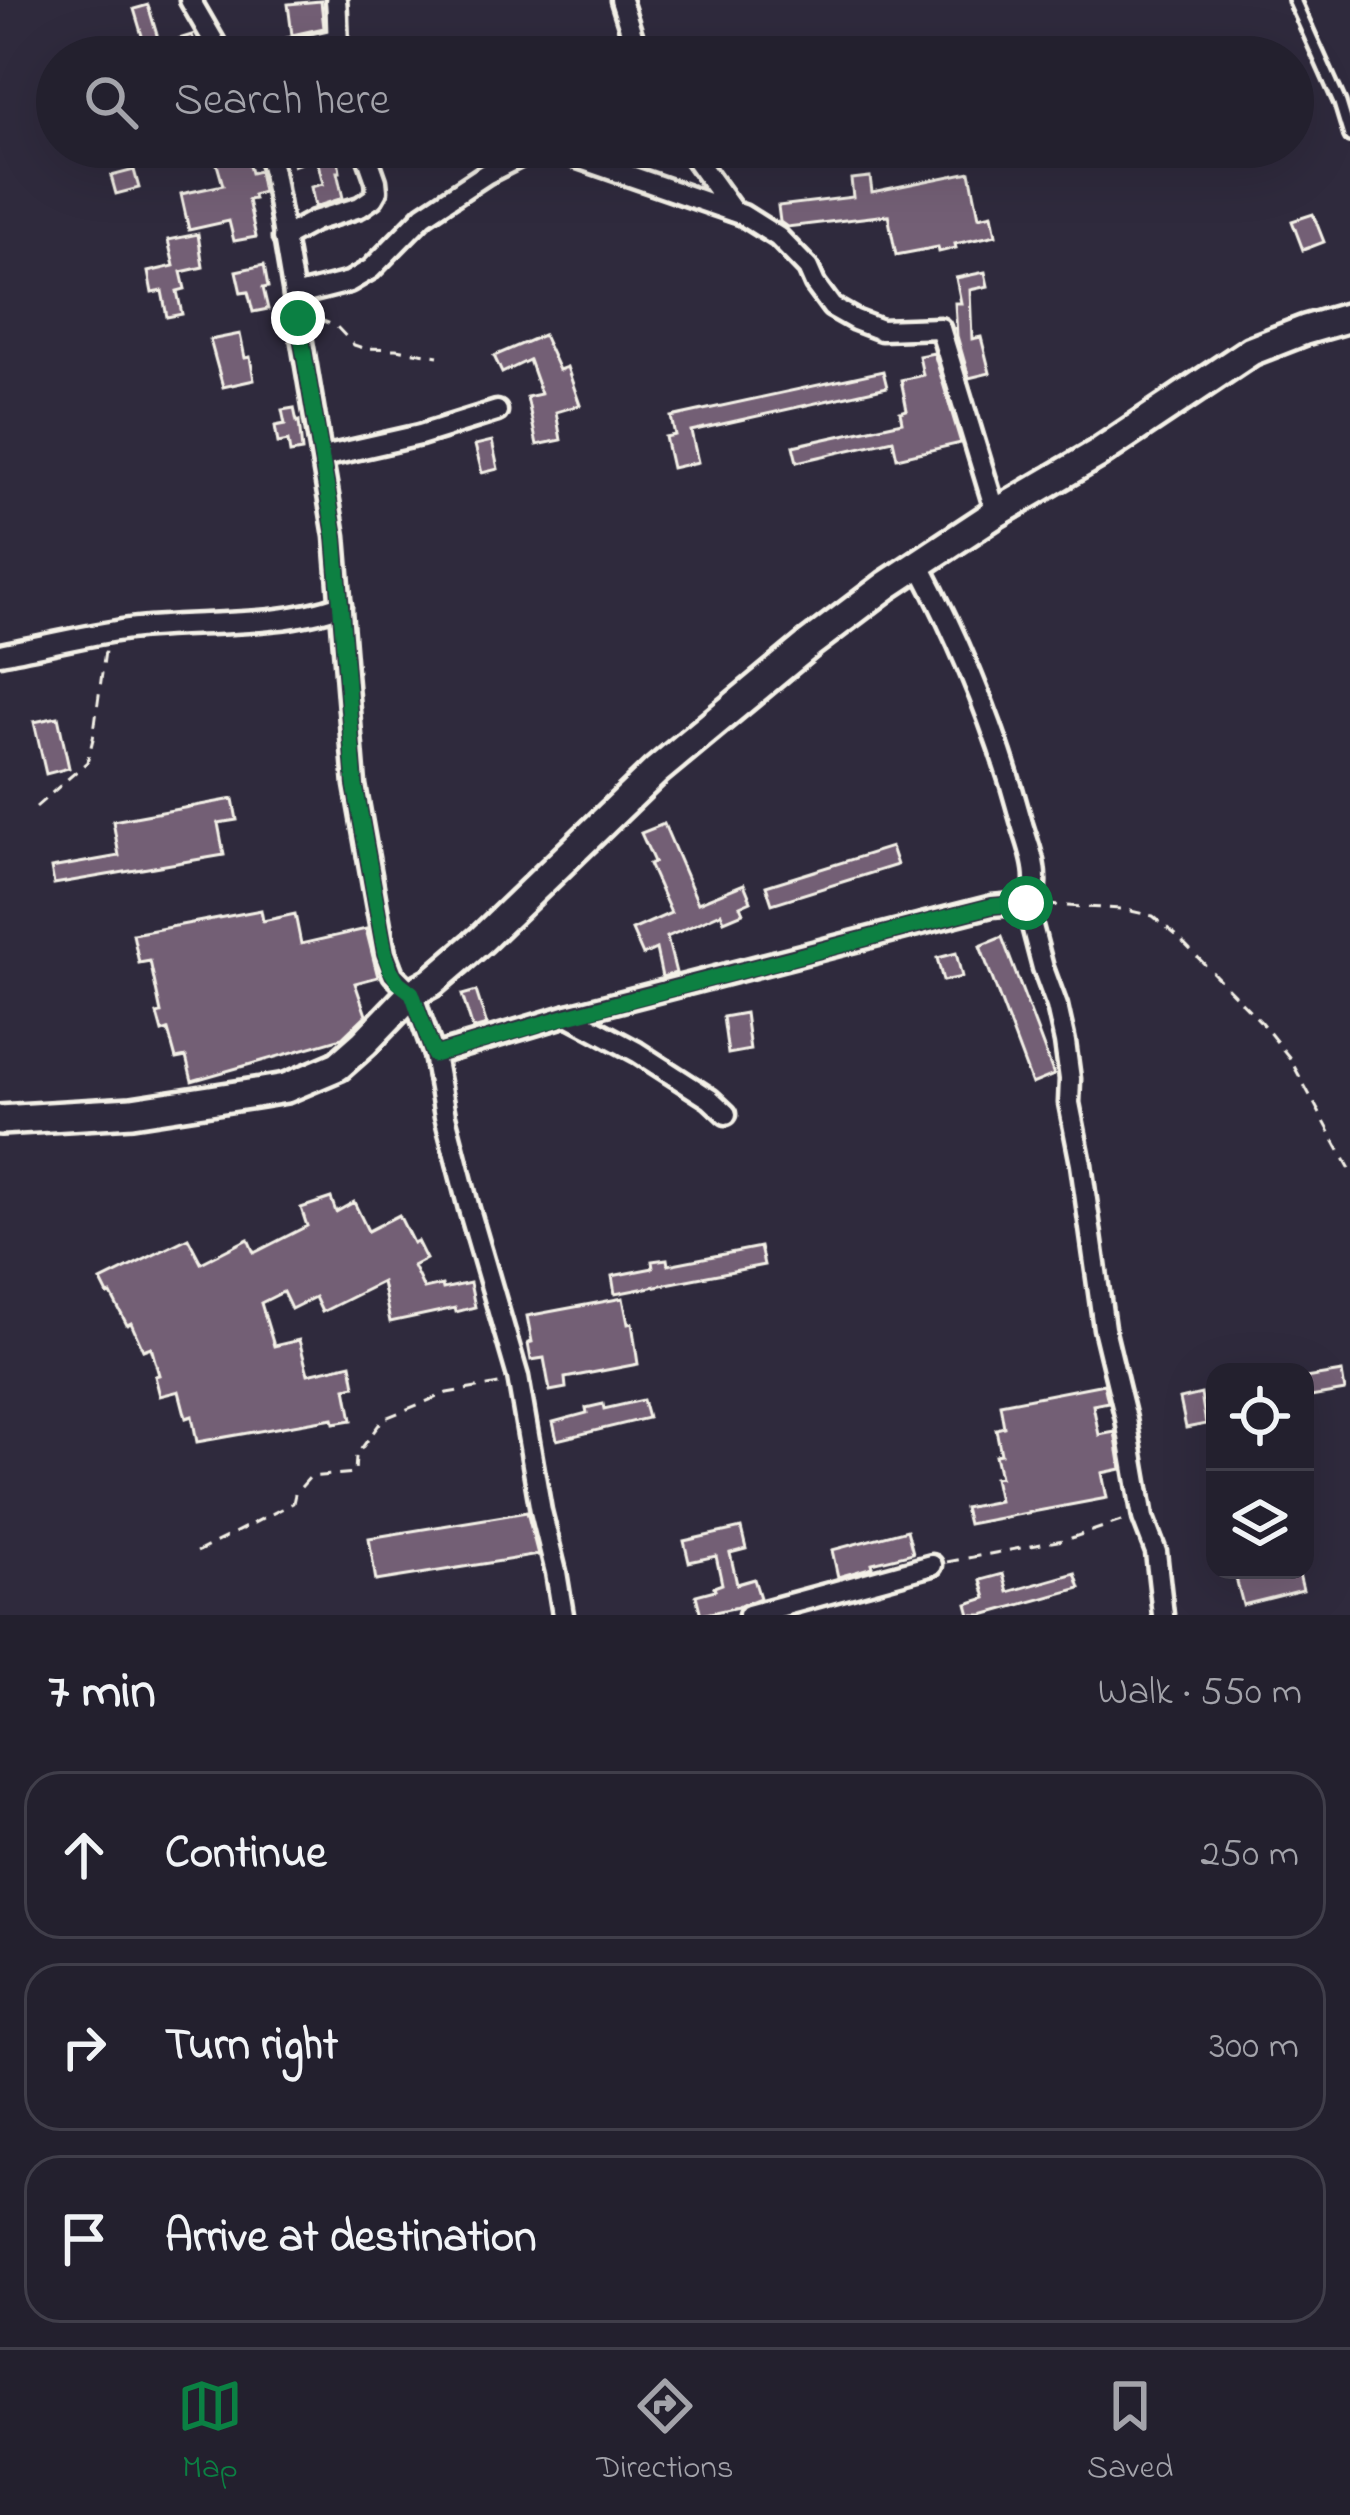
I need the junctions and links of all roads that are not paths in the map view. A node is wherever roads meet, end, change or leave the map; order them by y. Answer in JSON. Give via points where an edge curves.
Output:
{"nodes":[{"id":1,"x":190,"y":0,"type":"edge"},
{"id":2,"x":336,"y":0,"type":"edge"},
{"id":3,"x":621,"y":0,"type":"edge"},
{"id":4,"x":1294,"y":0,"type":"edge"},
{"id":5,"x":211,"y":36,"type":"edge"},
{"id":6,"x":338,"y":36,"type":"edge"},
{"id":7,"x":632,"y":36,"type":"edge"},
{"id":8,"x":1310,"y":36,"type":"edge"},
{"id":9,"x":1314,"y":45,"type":"edge"},
{"id":10,"x":1350,"y":136,"type":"edge"},
{"id":11,"x":272,"y":168,"type":"edge"},
{"id":12,"x":371,"y":168,"type":"edge"},
{"id":13,"x":498,"y":168,"type":"edge"},
{"id":14,"x":607,"y":168,"type":"edge"},
{"id":15,"x":702,"y":168,"type":"edge"},
{"id":16,"x":733,"y":212,"type":"junction"},
{"id":17,"x":283,"y":238,"type":"junction"},
{"id":18,"x":294,"y":296,"type":"junction"},
{"id":19,"x":1350,"y":317,"type":"edge"},
{"id":20,"x":497,"y":411,"type":"dead end"},
{"id":21,"x":323,"y":457,"type":"junction"},
{"id":22,"x":996,"y":513,"type":"junction"},
{"id":23,"x":919,"y":564,"type":"junction"},
{"id":24,"x":341,"y":604,"type":"junction"},
{"id":25,"x":0,"y":654,"type":"edge"},
{"id":26,"x":1026,"y":903,"type":"junction"},
{"id":27,"x":412,"y":993,"type":"junction"},
{"id":28,"x":568,"y":1016,"type":"junction"},
{"id":29,"x":434,"y":1055,"type":"junction"},
{"id":30,"x":726,"y":1114,"type":"dead end"},
{"id":31,"x":0,"y":1120,"type":"edge"},
{"id":32,"x":932,"y":1565,"type":"road end"},
{"id":33,"x":805,"y":1607,"type":"edge"},
{"id":34,"x":563,"y":1615,"type":"edge"},
{"id":35,"x":749,"y":1615,"type":"edge"},
{"id":36,"x":1163,"y":1615,"type":"edge"}],
"edges":[{"from":1,"to":5,"type":"street"},
{"from":2,"to":6,"type":"street"},
{"from":3,"to":7,"type":"street"},
{"from":4,"to":8,"type":"lane"},
{"from":9,"to":10,"type":"lane"},
{"from":11,"to":17,"type":"street"},
{"from":12,"to":17,"type":"street","via":[[373,198]]},
{"from":13,"to":18,"type":"street","via":[[424,215],[360,276]]},
{"from":14,"to":16,"type":"street"},
{"from":15,"to":16,"type":"street"},
{"from":16,"to":22,"type":"street","via":[[778,236],[832,307],[855,320],[880,330],[940,328]]},
{"from":17,"to":18,"type":"street"},
{"from":18,"to":21,"type":"street"},
{"from":19,"to":22,"type":"street","via":[[1251,351]]},
{"from":20,"to":21,"type":"street"},
{"from":21,"to":24,"type":"street"},
{"from":22,"to":23,"type":"street"},
{"from":23,"to":26,"type":"street","via":[[1012,790],[1036,875]]},
{"from":23,"to":27,"type":"street","via":[[713,722],[482,939]]},
{"from":24,"to":25,"type":"street"},
{"from":24,"to":27,"type":"street","via":[[360,821],[385,953]]},
{"from":26,"to":28,"type":"street"},
{"from":26,"to":36,"type":"street","via":[[1065,1042],[1104,1328]]},
{"from":27,"to":29,"type":"street"},
{"from":27,"to":31,"type":"street","via":[[338,1066],[286,1088],[132,1112]]},
{"from":28,"to":29,"type":"street"},
{"from":28,"to":30,"type":"street","via":[[638,1052]]},
{"from":29,"to":34,"type":"street","via":[[518,1377]]},
{"from":32,"to":33,"type":"street"},
{"from":33,"to":35,"type":"street"}]}
